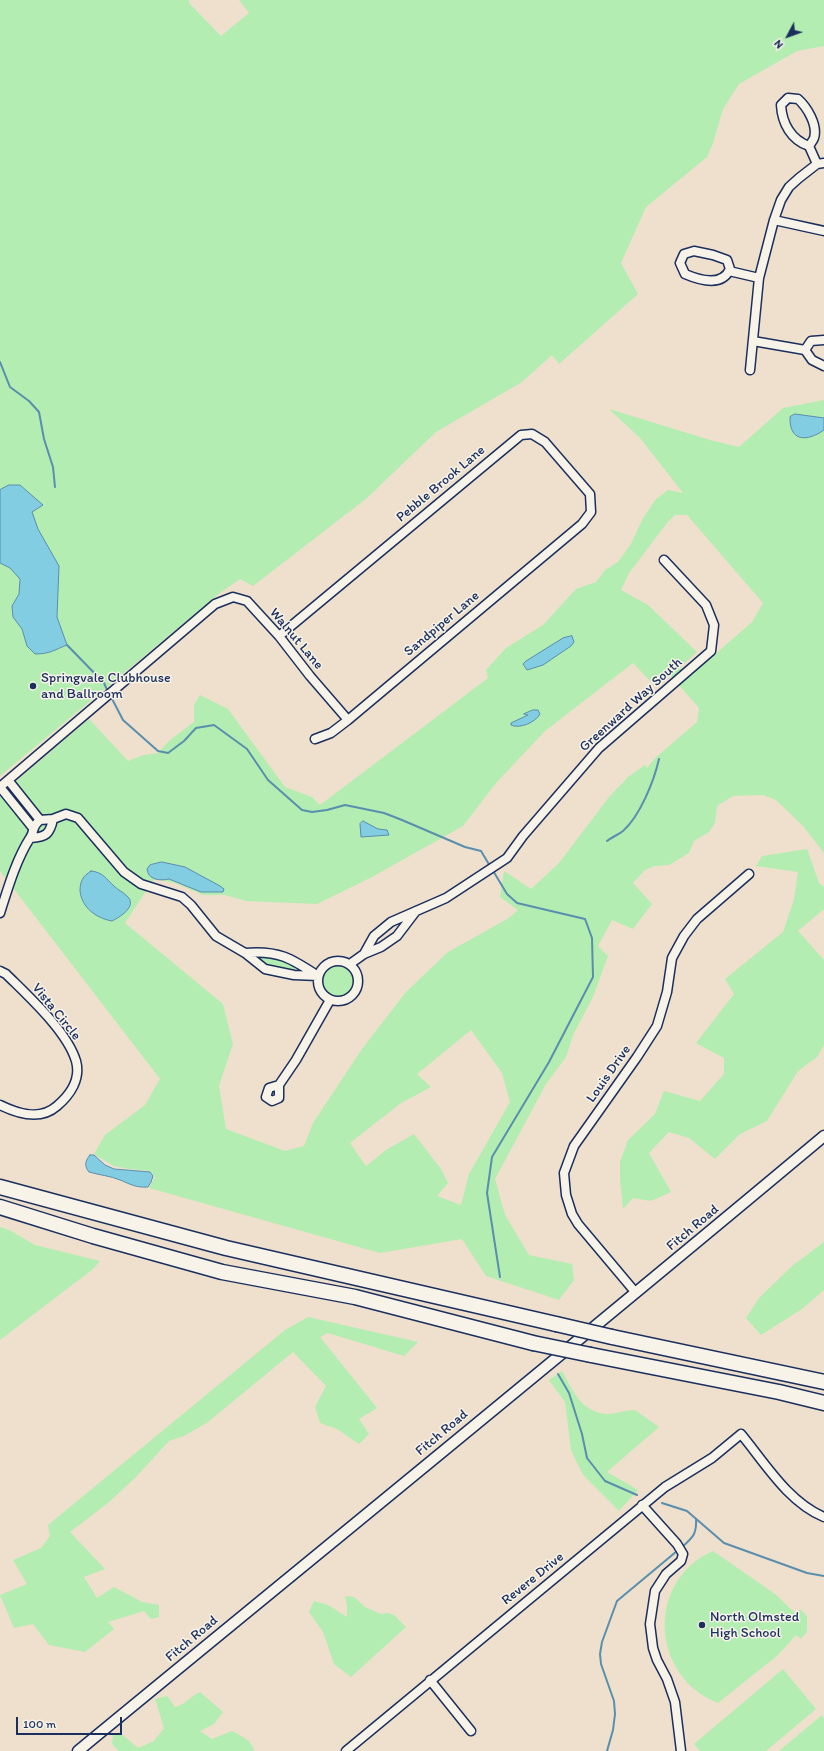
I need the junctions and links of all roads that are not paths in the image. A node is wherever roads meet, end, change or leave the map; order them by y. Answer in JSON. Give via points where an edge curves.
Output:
{"nodes":[{"id":1,"x":809,"y":146,"type":"junction"},
{"id":2,"x":821,"y":163,"type":"edge"},
{"id":3,"x":774,"y":220,"type":"junction"},
{"id":4,"x":824,"y":230,"type":"edge"},
{"id":5,"x":729,"y":271,"type":"junction"},
{"id":6,"x":759,"y":278,"type":"junction"},
{"id":7,"x":824,"y":340,"type":"edge"},
{"id":8,"x":752,"y":341,"type":"junction"},
{"id":9,"x":805,"y":350,"type":"junction"},
{"id":10,"x":824,"y":366,"type":"edge"},
{"id":11,"x":750,"y":370,"type":"dead end"},
{"id":12,"x":582,"y":524,"type":"joint"},
{"id":13,"x":664,"y":560,"type":"dead end"},
{"id":14,"x":279,"y":636,"type":"junction"},
{"id":15,"x":348,"y":720,"type":"junction"},
{"id":16,"x":315,"y":739,"type":"dead end"},
{"id":17,"x":8,"y":780,"type":"junction"},
{"id":18,"x":0,"y":787,"type":"edge"},
{"id":19,"x":53,"y":819,"type":"junction"},
{"id":20,"x":40,"y":820,"type":"junction"},
{"id":21,"x":33,"y":828,"type":"junction"},
{"id":22,"x":31,"y":838,"type":"junction"},
{"id":23,"x":749,"y":874,"type":"dead end"},
{"id":24,"x":416,"y":910,"type":"junction"},
{"id":25,"x":0,"y":913,"type":"edge"},
{"id":26,"x":245,"y":953,"type":"junction"},
{"id":27,"x":364,"y":954,"type":"junction"},
{"id":28,"x":350,"y":964,"type":"junction"},
{"id":29,"x":0,"y":971,"type":"edge"},
{"id":30,"x":318,"y":976,"type":"junction"},
{"id":31,"x":330,"y":1000,"type":"junction"},
{"id":32,"x":279,"y":1085,"type":"dead end"},
{"id":33,"x":0,"y":1105,"type":"edge"},
{"id":34,"x":824,"y":1136,"type":"edge"},
{"id":35,"x":0,"y":1187,"type":"edge"},
{"id":36,"x":0,"y":1207,"type":"edge"},
{"id":37,"x":636,"y":1293,"type":"junction"},
{"id":38,"x":824,"y":1382,"type":"edge"},
{"id":39,"x":824,"y":1403,"type":"edge"},
{"id":40,"x":642,"y":1505,"type":"junction"},
{"id":41,"x":824,"y":1517,"type":"edge"},
{"id":42,"x":430,"y":1680,"type":"junction"},
{"id":43,"x":471,"y":1731,"type":"dead end"},
{"id":44,"x":78,"y":1751,"type":"edge"},
{"id":45,"x":346,"y":1751,"type":"edge"},
{"id":46,"x":681,"y":1751,"type":"edge"}],
"edges":[{"from":1,"to":1,"type":"street","via":[[814,137],[814,126],[804,104],[798,99],[788,98],[781,105],[781,116],[792,137],[799,143]]},
{"from":1,"to":2,"type":"street"},
{"from":2,"to":3,"type":"street","via":[[789,187]]},
{"from":3,"to":4,"type":"street"},
{"from":3,"to":6,"type":"street"},
{"from":5,"to":5,"type":"street","via":[[727,260],[694,251],[684,254],[680,263],[685,274],[697,279],[716,281],[726,276]]},
{"from":5,"to":6,"type":"street"},
{"from":6,"to":8,"type":"street"},
{"from":7,"to":9,"type":"street","via":[[811,341]]},
{"from":8,"to":9,"type":"street"},
{"from":8,"to":11,"type":"street"},
{"from":9,"to":10,"type":"street","via":[[812,360]]},
{"from":12,"to":14,"type":"street","name":"Pebble Brook Lane","via":[[591,512],[590,494],[545,442],[532,434],[521,435]]},
{"from":12,"to":15,"type":"street","name":"Sandpiper Lane"},
{"from":13,"to":24,"type":"street","name":"Greenward Way South","via":[[706,605],[714,625],[711,651],[599,748],[507,858],[446,898]]},
{"from":14,"to":15,"type":"street","name":"Walnut Lane"},
{"from":14,"to":17,"type":"street","name":"Walnut Lane","via":[[247,601],[233,598],[215,604]]},
{"from":15,"to":16,"type":"street","name":"Sandpiper Lane","via":[[331,733]]},
{"from":17,"to":18,"type":"street"},
{"from":17,"to":20,"type":"street"},
{"from":18,"to":21,"type":"street"},
{"from":19,"to":20,"type":"street"},
{"from":19,"to":22,"type":"street","via":[[52,827],[46,834]]},
{"from":19,"to":26,"type":"street","via":[[66,814],[78,818],[124,872],[141,884],[182,897],[216,936]]},
{"from":20,"to":21,"type":"street"},
{"from":21,"to":22,"type":"street"},
{"from":22,"to":25,"type":"street","via":[[19,860]]},
{"from":23,"to":37,"type":"street","name":"Louis Drive","via":[[697,919],[684,936],[672,958],[667,992],[656,1026],[574,1146],[564,1173],[566,1196],[578,1224]]},
{"from":24,"to":27,"type":"street","name":"Greenward Way South","via":[[397,936]]},
{"from":24,"to":27,"type":"street","name":"Greenward Way South","via":[[391,922],[374,936]]},
{"from":26,"to":30,"type":"street","via":[[265,968],[294,975]]},
{"from":26,"to":30,"type":"street","via":[[282,955]]},
{"from":27,"to":28,"type":"street","name":"Greenward Way South"},
{"from":28,"to":30,"type":"street","via":[[331,962]]},
{"from":28,"to":31,"type":"street","via":[[358,975],[358,988],[350,998],[343,1001]]},
{"from":29,"to":33,"type":"street","name":"Vista Circle","via":[[45,1014],[68,1044],[76,1062],[76,1078],[66,1098],[54,1109],[37,1115],[21,1114]]},
{"from":30,"to":31,"type":"street","via":[[320,990]]},
{"from":31,"to":32,"type":"street"},
{"from":34,"to":37,"type":"street","name":"Fitch Road"},
{"from":35,"to":38,"type":"highway","bridge":true,"via":[[226,1248],[612,1337]]},
{"from":36,"to":39,"type":"highway","bridge":true,"via":[[222,1272],[355,1297],[534,1343]]},
{"from":37,"to":44,"type":"street","name":"Fitch Road"},
{"from":40,"to":41,"type":"street","name":"Revere Drive","via":[[665,1487],[712,1458],[741,1434],[786,1489],[811,1512]]},
{"from":40,"to":42,"type":"street","name":"Revere Drive"},
{"from":40,"to":46,"type":"street","via":[[680,1549],[683,1556],[666,1574],[655,1591],[650,1624],[653,1648],[676,1702]]},
{"from":42,"to":43,"type":"street"},
{"from":42,"to":45,"type":"street","name":"Revere Drive"}]}
